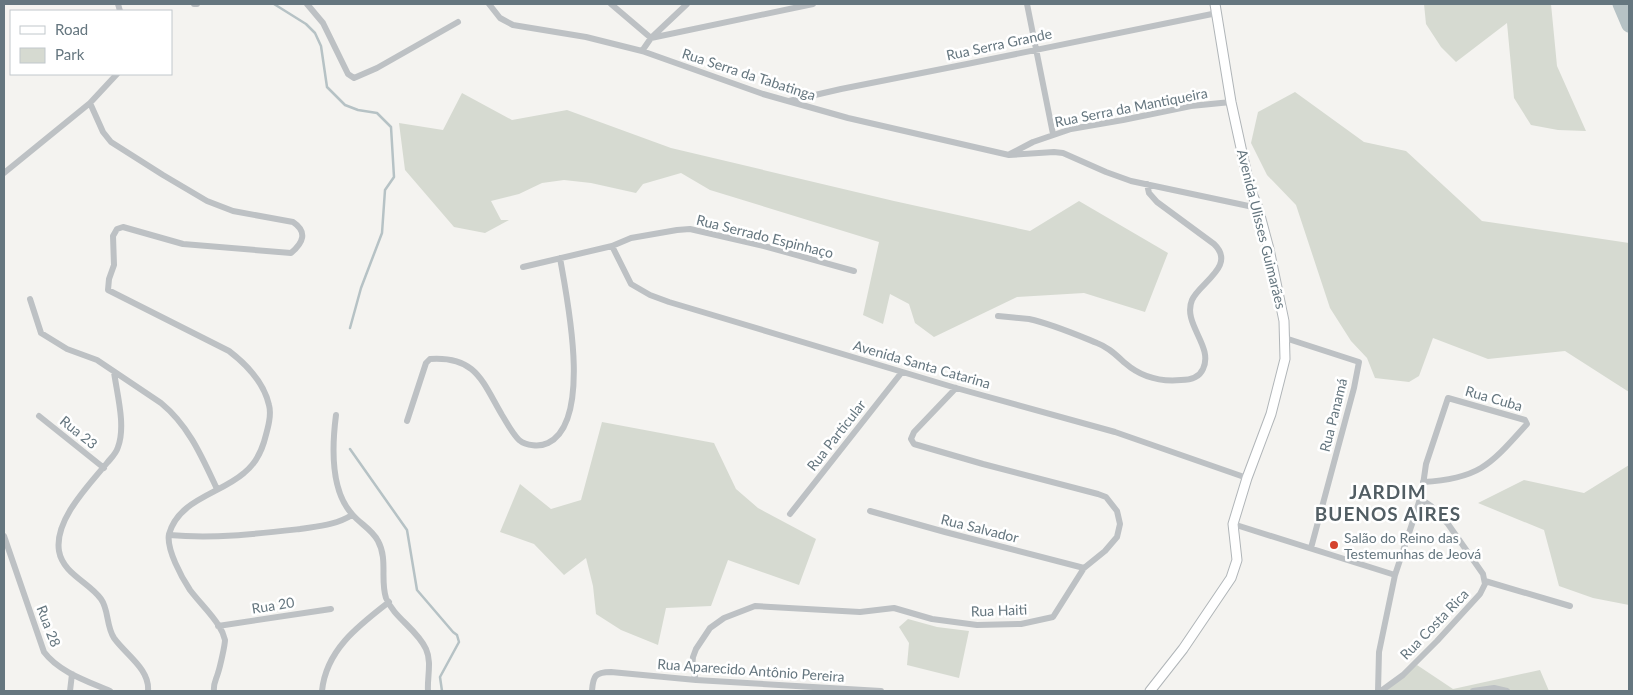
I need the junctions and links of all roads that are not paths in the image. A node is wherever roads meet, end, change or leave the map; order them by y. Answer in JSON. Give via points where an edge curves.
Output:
{"nodes":[{"id":1,"x":306,"y":4,"type":"edge"},
{"id":2,"x":489,"y":4,"type":"edge"},
{"id":3,"x":611,"y":4,"type":"edge"},
{"id":4,"x":687,"y":4,"type":"edge"},
{"id":5,"x":813,"y":4,"type":"edge"},
{"id":6,"x":1027,"y":4,"type":"edge"},
{"id":7,"x":1216,"y":8,"type":"edge"},
{"id":8,"x":458,"y":22,"type":"dead end"},
{"id":9,"x":652,"y":38,"type":"junction"},
{"id":10,"x":1035,"y":49,"type":"junction"},
{"id":11,"x":642,"y":51,"type":"junction"},
{"id":12,"x":117,"y":75,"type":"edge"},
{"id":13,"x":788,"y":101,"type":"junction"},
{"id":14,"x":1231,"y":102,"type":"junction"},
{"id":15,"x":90,"y":103,"type":"junction"},
{"id":16,"x":1053,"y":134,"type":"junction"},
{"id":17,"x":1009,"y":155,"type":"junction"},
{"id":18,"x":4,"y":173,"type":"edge"},
{"id":19,"x":1147,"y":184,"type":"junction"},
{"id":20,"x":1258,"y":208,"type":"junction"},
{"id":21,"x":612,"y":246,"type":"junction"},
{"id":22,"x":560,"y":258,"type":"junction"},
{"id":23,"x":523,"y":267,"type":"dead end"},
{"id":24,"x":854,"y":271,"type":"dead end"},
{"id":25,"x":30,"y":298,"type":"dead end"},
{"id":26,"x":998,"y":316,"type":"dead end"},
{"id":27,"x":1285,"y":338,"type":"junction"},
{"id":28,"x":114,"y":372,"type":"junction"},
{"id":29,"x":902,"y":372,"type":"junction"},
{"id":30,"x":956,"y":388,"type":"junction"},
{"id":31,"x":336,"y":415,"type":"dead end"},
{"id":32,"x":39,"y":416,"type":"dead end"},
{"id":33,"x":408,"y":421,"type":"dead end"},
{"id":34,"x":104,"y":468,"type":"junction"},
{"id":35,"x":1248,"y":478,"type":"junction"},
{"id":36,"x":1423,"y":482,"type":"junction"},
{"id":37,"x":217,"y":489,"type":"junction"},
{"id":38,"x":1419,"y":498,"type":"junction"},
{"id":39,"x":870,"y":510,"type":"dead end"},
{"id":40,"x":790,"y":514,"type":"dead end"},
{"id":41,"x":352,"y":515,"type":"junction"},
{"id":42,"x":1233,"y":524,"type":"junction"},
{"id":43,"x":169,"y":534,"type":"junction"},
{"id":44,"x":4,"y":536,"type":"edge"},
{"id":45,"x":1311,"y":548,"type":"junction"},
{"id":46,"x":1084,"y":568,"type":"junction"},
{"id":47,"x":1395,"y":575,"type":"junction"},
{"id":48,"x":1485,"y":581,"type":"junction"},
{"id":49,"x":389,"y":602,"type":"junction"},
{"id":50,"x":1570,"y":606,"type":"dead end"},
{"id":51,"x":331,"y":608,"type":"dead end"},
{"id":52,"x":218,"y":626,"type":"junction"},
{"id":53,"x":72,"y":674,"type":"junction"},
{"id":54,"x":696,"y":680,"type":"junction"},
{"id":55,"x":829,"y":689,"type":"edge"},
{"id":56,"x":70,"y":691,"type":"edge"},
{"id":57,"x":110,"y":691,"type":"edge"},
{"id":58,"x":148,"y":691,"type":"edge"},
{"id":59,"x":214,"y":691,"type":"edge"},
{"id":60,"x":322,"y":691,"type":"edge"},
{"id":61,"x":428,"y":691,"type":"edge"},
{"id":62,"x":592,"y":691,"type":"edge"},
{"id":63,"x":881,"y":691,"type":"edge"},
{"id":64,"x":1150,"y":691,"type":"edge"},
{"id":65,"x":1380,"y":691,"type":"edge"},
{"id":66,"x":1473,"y":691,"type":"edge"},
{"id":67,"x":1507,"y":691,"type":"edge"}],
"edges":[{"from":1,"to":8,"type":"street","via":[[323,24],[348,74],[354,78]]},
{"from":2,"to":11,"type":"street","name":"Rua Serra da Tabatinga","via":[[500,18],[513,25],[586,37]]},
{"from":3,"to":9,"type":"street"},
{"from":4,"to":9,"type":"street"},
{"from":5,"to":9,"type":"street"},
{"from":6,"to":10,"type":"street"},
{"from":7,"to":10,"type":"street","name":"Rua Serra Grande"},
{"from":7,"to":14,"type":"main road","name":"Avenida Ulisses Guimarães"},
{"from":9,"to":11,"type":"street"},
{"from":10,"to":13,"type":"street","name":"Rua Serra Grande"},
{"from":10,"to":16,"type":"street"},
{"from":11,"to":13,"type":"street","name":"Rua Serra da Tabatinga"},
{"from":12,"to":15,"type":"street"},
{"from":13,"to":17,"type":"street","name":"Rua Serra da Tabatinga"},
{"from":14,"to":16,"type":"street","name":"Rua Serra da Mantiqueira","via":[[1191,106]]},
{"from":14,"to":20,"type":"main road","name":"Avenida Ulisses Guimarães","via":[[1250,189]]},
{"from":15,"to":18,"type":"street"},
{"from":15,"to":37,"type":"street","via":[[103,132],[112,142],[162,175],[233,211],[293,222],[303,235],[300,245],[291,253],[183,244],[123,227],[117,229],[113,236],[114,265],[108,290],[229,351],[256,379],[269,405],[267,432],[255,462],[237,478]]},
{"from":16,"to":17,"type":"street","name":"Rua Serra da Mantiqueira"},
{"from":17,"to":19,"type":"street","name":"Rua Serra da Tabatinga","via":[[1063,153],[1112,174]]},
{"from":19,"to":20,"type":"street","name":"Rua Serra da Tabatinga"},
{"from":19,"to":26,"type":"street","via":[[1149,194],[1157,202],[1219,249],[1218,270],[1193,298],[1190,308],[1205,352],[1204,366],[1198,376],[1178,381],[1152,378],[1134,370],[1099,343],[1028,319]]},
{"from":20,"to":27,"type":"main road","name":"Avenida Ulisses Guimarães","via":[[1269,248]]},
{"from":21,"to":22,"type":"street","name":"Rua Serrado Espinhaço"},
{"from":21,"to":24,"type":"street","name":"Rua Serrado Espinhaço","via":[[631,238],[690,230]]},
{"from":21,"to":29,"type":"street","name":"Avenida Santa Catarina","via":[[631,284],[650,295]]},
{"from":22,"to":23,"type":"street","name":"Rua Serrado Espinhaço"},
{"from":22,"to":33,"type":"street","via":[[575,370],[570,408],[557,437],[545,445],[530,445],[520,440],[474,370],[448,360],[430,359],[426,363]]},
{"from":25,"to":28,"type":"street","via":[[41,333],[67,349],[97,360]]},
{"from":27,"to":35,"type":"main road","name":"Avenida Ulisses Guimarães","via":[[1285,359],[1271,414]]},
{"from":27,"to":45,"type":"street","name":"Rua Panamá","via":[[1359,362]]},
{"from":28,"to":34,"type":"street","via":[[121,431],[117,450]]},
{"from":28,"to":37,"type":"street","via":[[161,403],[178,419],[191,436]]},
{"from":29,"to":30,"type":"street","name":"Avenida Santa Catarina"},
{"from":29,"to":40,"type":"street","name":"Rua Particular"},
{"from":30,"to":35,"type":"street","name":"Avenida Santa Catarina","via":[[1115,432]]},
{"from":30,"to":46,"type":"street","name":"Rua Haiti","via":[[914,432],[912,442],[1106,497],[1119,518],[1116,537]]},
{"from":31,"to":41,"type":"street","via":[[333,449],[336,479],[341,499]]},
{"from":32,"to":34,"type":"street","name":"Rua 23"},
{"from":34,"to":58,"type":"street","via":[[80,496],[67,518],[60,534],[59,552],[71,572],[103,601],[114,638],[145,676]]},
{"from":35,"to":42,"type":"main road","name":"Avenida Ulisses Guimarães"},
{"from":36,"to":36,"type":"street","name":"Rua Cuba","via":[[1455,479],[1477,471],[1494,460],[1527,424],[1525,420],[1448,398]]},
{"from":36,"to":38,"type":"street"},
{"from":37,"to":43,"type":"street","via":[[186,508]]},
{"from":38,"to":47,"type":"street"},
{"from":38,"to":48,"type":"street","via":[[1448,524]]},
{"from":39,"to":46,"type":"street","name":"Rua Salvador"},
{"from":41,"to":43,"type":"street","via":[[334,524],[279,532],[208,537]]},
{"from":41,"to":49,"type":"street","via":[[372,532],[382,549]]},
{"from":42,"to":45,"type":"street"},
{"from":42,"to":64,"type":"main road","name":"Avenida Ulisses Guimarães","via":[[1237,560],[1231,578]]},
{"from":43,"to":52,"type":"street","via":[[170,548],[189,589]]},
{"from":44,"to":53,"type":"street","name":"Rua 28","via":[[44,652]]},
{"from":45,"to":47,"type":"street"},
{"from":46,"to":54,"type":"street","name":"Rua Haiti","via":[[1053,617],[1021,624],[976,625],[932,619],[894,608],[860,612],[755,606],[724,618],[710,628],[693,657]]},
{"from":47,"to":65,"type":"street","via":[[1379,652]]},
{"from":48,"to":50,"type":"street"},
{"from":48,"to":65,"type":"street","name":"Rua Costa Rica","via":[[1484,588],[1469,607],[1410,669]]},
{"from":49,"to":60,"type":"street","via":[[339,647],[328,665]]},
{"from":49,"to":61,"type":"street","via":[[426,650]]},
{"from":51,"to":52,"type":"street","name":"Rua 20"},
{"from":52,"to":59,"type":"street","via":[[225,640]]},
{"from":53,"to":56,"type":"street"},
{"from":53,"to":57,"type":"street","name":"Rua 28"},
{"from":54,"to":55,"type":"street","name":"Rua Aparecido Antônio Pereira"},
{"from":54,"to":62,"type":"street","name":"Rua Aparecido Antônio Pereira","via":[[620,672],[598,673],[593,680]]},
{"from":55,"to":63,"type":"street","name":"Rua Aparecido Antônio Pereira"},
{"from":66,"to":67,"type":"street","via":[[1494,688]]}]}
